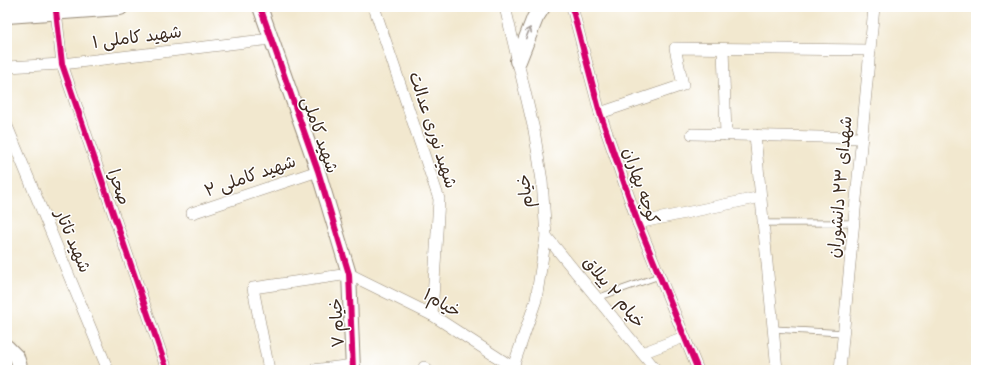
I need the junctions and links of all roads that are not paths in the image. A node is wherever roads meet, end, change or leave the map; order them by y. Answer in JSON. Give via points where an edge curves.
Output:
{"nodes":[{"id":1,"x":120,"y":7,"type":"edge"},
{"id":2,"x":260,"y":7,"type":"edge"},
{"id":3,"x":374,"y":7,"type":"edge"},
{"id":4,"x":505,"y":7,"type":"edge"},
{"id":5,"x":542,"y":7,"type":"edge"},
{"id":6,"x":572,"y":7,"type":"edge"},
{"id":7,"x":874,"y":7,"type":"edge"},
{"id":8,"x":56,"y":11,"type":"junction"},
{"id":9,"x":7,"y":15,"type":"edge"},
{"id":10,"x":271,"y":39,"type":"junction"},
{"id":11,"x":723,"y":49,"type":"junction"},
{"id":12,"x":870,"y":50,"type":"junction"},
{"id":13,"x":518,"y":61,"type":"junction"},
{"id":14,"x":62,"y":64,"type":"junction"},
{"id":15,"x":7,"y":67,"type":"edge"},
{"id":16,"x":600,"y":113,"type":"junction"},
{"id":17,"x":7,"y":126,"type":"edge"},
{"id":18,"x":692,"y":134,"type":"dead end"},
{"id":19,"x":726,"y":135,"type":"junction"},
{"id":20,"x":756,"y":135,"type":"junction"},
{"id":21,"x":862,"y":138,"type":"junction"},
{"id":22,"x":318,"y":171,"type":"junction"},
{"id":23,"x":761,"y":197,"type":"junction"},
{"id":24,"x":192,"y":213,"type":"dead end"},
{"id":25,"x":638,"y":223,"type":"junction"},
{"id":26,"x":764,"y":223,"type":"junction"},
{"id":27,"x":854,"y":223,"type":"junction"},
{"id":28,"x":546,"y":236,"type":"junction"},
{"id":29,"x":349,"y":274,"type":"junction"},
{"id":30,"x":659,"y":276,"type":"junction"},
{"id":31,"x":598,"y":298,"type":"junction"},
{"id":32,"x":432,"y":315,"type":"junction"},
{"id":33,"x":773,"y":329,"type":"junction"},
{"id":34,"x":844,"y":333,"type":"junction"},
{"id":35,"x":684,"y":337,"type":"junction"},
{"id":36,"x":9,"y":348,"type":"edge"},
{"id":37,"x":642,"y":353,"type":"junction"},
{"id":38,"x":353,"y":368,"type":"edge"},
{"id":39,"x":514,"y":369,"type":"edge"},
{"id":40,"x":21,"y":370,"type":"edge"},
{"id":41,"x":108,"y":370,"type":"edge"},
{"id":42,"x":167,"y":370,"type":"edge"},
{"id":43,"x":270,"y":370,"type":"edge"},
{"id":44,"x":313,"y":370,"type":"edge"},
{"id":45,"x":656,"y":370,"type":"edge"},
{"id":46,"x":698,"y":370,"type":"edge"},
{"id":47,"x":777,"y":370,"type":"edge"},
{"id":48,"x":840,"y":370,"type":"edge"}],
"edges":[{"from":1,"to":8,"type":"main road"},
{"from":2,"to":10,"type":"street","name":"شهید کاملی"},
{"from":3,"to":32,"type":"street","name":"شهید نوری عدالت","via":[[438,199]]},
{"from":4,"to":13,"type":"street","name":"خیام"},
{"from":13,"to":5,"type":"main road","one_way":true},
{"from":6,"to":16,"type":"street","name":"کوچه بهاران"},
{"from":7,"to":12,"type":"street","name":"شهدای ۲۳ دانشوران"},
{"from":8,"to":9,"type":"main road"},
{"from":8,"to":14,"type":"street","name":"صحرا"},
{"from":10,"to":14,"type":"street","name":"شهید کاملی ۱"},
{"from":10,"to":22,"type":"street","name":"شهید کاملی"},
{"from":11,"to":12,"type":"street"},
{"from":11,"to":16,"type":"street","via":[[674,48],[682,84]]},
{"from":11,"to":19,"type":"street"},
{"from":12,"to":21,"type":"street","name":"شهدای ۲۳ دانشوران"},
{"from":13,"to":28,"type":"street","name":"خیام","via":[[539,159]]},
{"from":14,"to":15,"type":"street","name":"شهید کاملی ۱"},
{"from":14,"to":42,"type":"street","name":"صحرا"},
{"from":16,"to":25,"type":"street","name":"کوچه بهاران"},
{"from":17,"to":41,"type":"street","name":"شهید تاتار"},
{"from":18,"to":19,"type":"street"},
{"from":19,"to":20,"type":"street"},
{"from":20,"to":21,"type":"street"},
{"from":20,"to":23,"type":"street"},
{"from":21,"to":27,"type":"street","name":"شهدای ۲۳ دانشوران"},
{"from":22,"to":24,"type":"street","name":"شهید کاملی ۲"},
{"from":22,"to":29,"type":"street","name":"شهید کاملی"},
{"from":23,"to":25,"type":"street"},
{"from":23,"to":26,"type":"street"},
{"from":25,"to":30,"type":"street","name":"کوچه بهاران"},
{"from":26,"to":27,"type":"lane"},
{"from":26,"to":33,"type":"street"},
{"from":27,"to":34,"type":"street","name":"شهدای ۲۳ دانشوران"},
{"from":28,"to":31,"type":"street","name":"خیام ۲ ییلاق"},
{"from":28,"to":39,"type":"street","name":"خیام","via":[[536,300]]},
{"from":29,"to":32,"type":"street","name":"خیام۱"},
{"from":29,"to":38,"type":"street","name":"خیام ۷"},
{"from":29,"to":43,"type":"street","via":[[253,288]]},
{"from":30,"to":31,"type":"lane"},
{"from":30,"to":35,"type":"street","name":"کوچه بهاران"},
{"from":31,"to":37,"type":"street","name":"خیام ۲ ییلاق"},
{"from":32,"to":39,"type":"street","name":"خیام۱"},
{"from":33,"to":34,"type":"lane"},
{"from":33,"to":47,"type":"street"},
{"from":34,"to":48,"type":"street","name":"شهدای ۲۳ دانشوران"},
{"from":35,"to":37,"type":"street"},
{"from":35,"to":46,"type":"street","name":"کوچه بهاران"},
{"from":36,"to":40,"type":"street","via":[[19,361]]},
{"from":37,"to":45,"type":"street","name":"خیام ۲ ییلاق"},
{"from":38,"to":44,"type":"street"}]}
